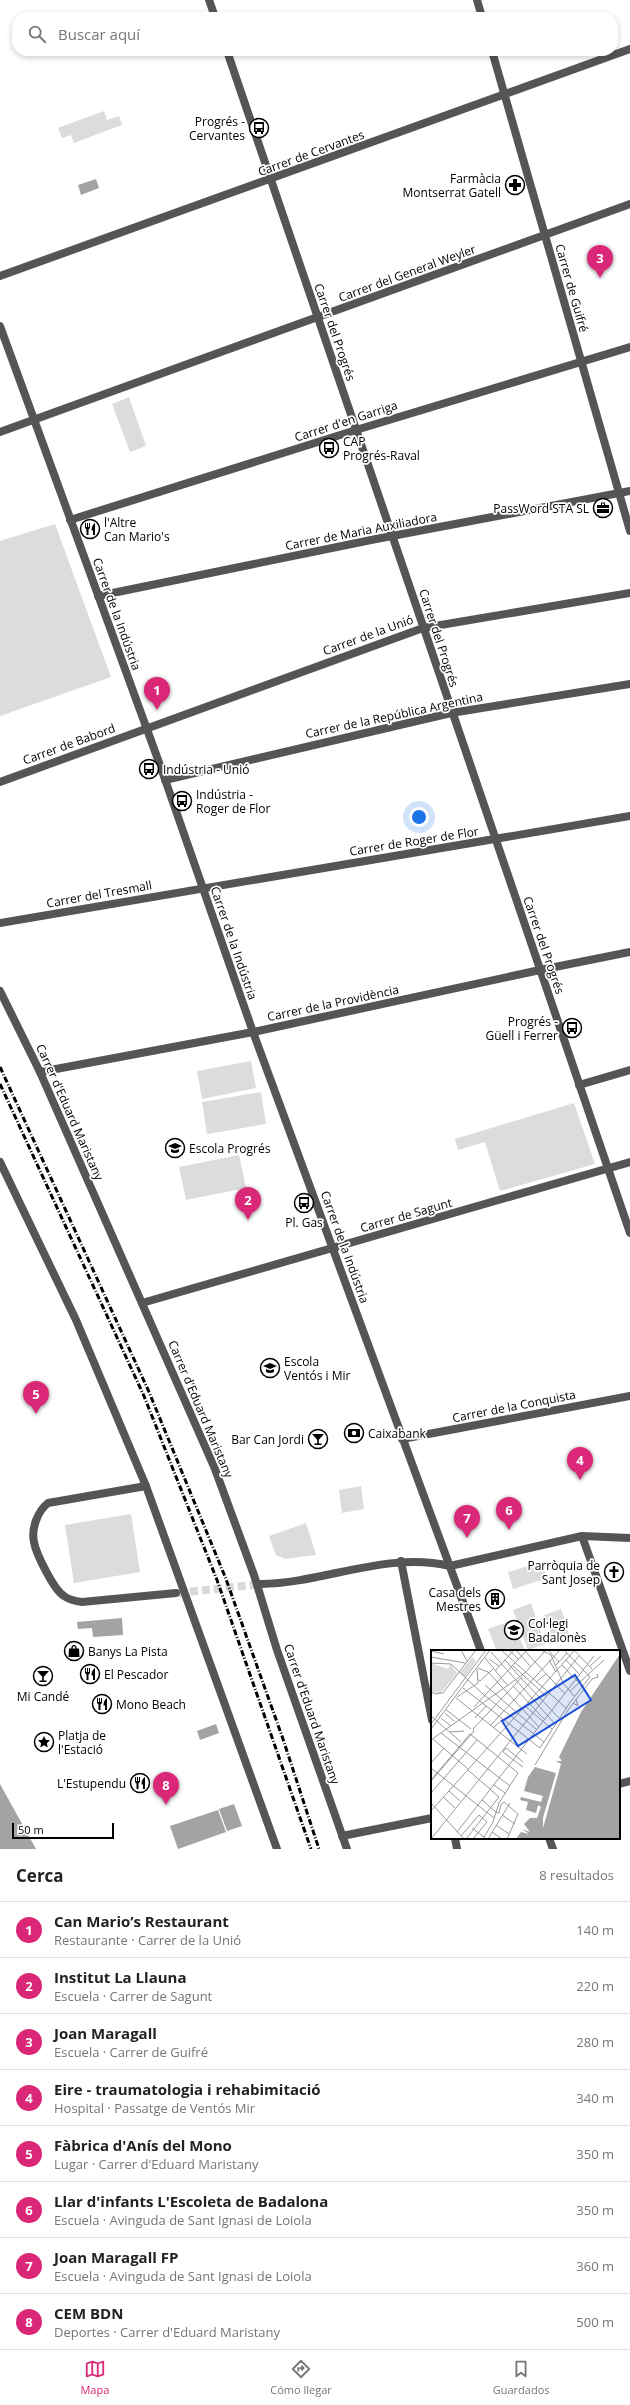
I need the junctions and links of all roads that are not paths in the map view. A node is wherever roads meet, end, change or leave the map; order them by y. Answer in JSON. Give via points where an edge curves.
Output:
{"nodes":[{"id":1,"x":209,"y":0,"type":"edge"},
{"id":2,"x":478,"y":0,"type":"edge"},
{"id":3,"x":213,"y":12,"type":"edge"},
{"id":4,"x":481,"y":12,"type":"edge"},
{"id":5,"x":630,"y":49,"type":"edge"},
{"id":6,"x":618,"y":53,"type":"edge"},
{"id":7,"x":229,"y":56,"type":"edge"},
{"id":8,"x":493,"y":56,"type":"edge"},
{"id":9,"x":611,"y":56,"type":"edge"},
{"id":10,"x":505,"y":95,"type":"junction"},
{"id":11,"x":270,"y":181,"type":"junction"},
{"id":12,"x":630,"y":204,"type":"edge"},
{"id":13,"x":544,"y":236,"type":"junction"},
{"id":14,"x":0,"y":276,"type":"edge"},
{"id":15,"x":317,"y":318,"type":"junction"},
{"id":16,"x":0,"y":326,"type":"edge"},
{"id":17,"x":630,"y":347,"type":"edge"},
{"id":18,"x":580,"y":362,"type":"junction"},
{"id":19,"x":33,"y":420,"type":"junction"},
{"id":20,"x":356,"y":430,"type":"junction"},
{"id":21,"x":0,"y":432,"type":"edge"},
{"id":22,"x":630,"y":491,"type":"edge"},
{"id":23,"x":619,"y":494,"type":"junction"},
{"id":24,"x":70,"y":520,"type":"junction"},
{"id":25,"x":630,"y":531,"type":"edge"},
{"id":26,"x":392,"y":536,"type":"junction"},
{"id":27,"x":630,"y":594,"type":"edge"},
{"id":28,"x":98,"y":596,"type":"junction"},
{"id":29,"x":424,"y":628,"type":"junction"},
{"id":30,"x":630,"y":684,"type":"edge"},
{"id":31,"x":451,"y":713,"type":"junction"},
{"id":32,"x":146,"y":728,"type":"junction"},
{"id":33,"x":165,"y":780,"type":"junction"},
{"id":34,"x":0,"y":782,"type":"edge"},
{"id":35,"x":630,"y":816,"type":"edge"},
{"id":36,"x":496,"y":840,"type":"junction"},
{"id":37,"x":202,"y":889,"type":"junction"},
{"id":38,"x":0,"y":923,"type":"edge"},
{"id":39,"x":630,"y":952,"type":"edge"},
{"id":40,"x":540,"y":970,"type":"junction"},
{"id":41,"x":0,"y":991,"type":"edge"},
{"id":42,"x":253,"y":1032,"type":"junction"},
{"id":43,"x":630,"y":1070,"type":"edge"},
{"id":44,"x":40,"y":1072,"type":"junction"},
{"id":45,"x":579,"y":1085,"type":"junction"},
{"id":46,"x":0,"y":1162,"type":"edge"},
{"id":47,"x":630,"y":1162,"type":"edge"},
{"id":48,"x":608,"y":1169,"type":"junction"},
{"id":49,"x":630,"y":1233,"type":"edge"},
{"id":50,"x":333,"y":1248,"type":"junction"},
{"id":51,"x":142,"y":1303,"type":"junction"},
{"id":52,"x":630,"y":1396,"type":"edge"},
{"id":53,"x":402,"y":1439,"type":"junction"},
{"id":54,"x":146,"y":1486,"type":"junction"},
{"id":55,"x":582,"y":1536,"type":"junction"},
{"id":56,"x":630,"y":1538,"type":"edge"},
{"id":57,"x":401,"y":1561,"type":"junction"},
{"id":58,"x":450,"y":1566,"type":"junction"},
{"id":59,"x":261,"y":1584,"type":"tunnel mouth"},
{"id":60,"x":176,"y":1593,"type":"tunnel mouth"},
{"id":61,"x":481,"y":1650,"type":"edge"},
{"id":62,"x":630,"y":1672,"type":"edge"},
{"id":63,"x":431,"y":1715,"type":"edge"},
{"id":64,"x":630,"y":1782,"type":"edge"},
{"id":65,"x":620,"y":1784,"type":"edge"},
{"id":66,"x":431,"y":1818,"type":"edge"},
{"id":67,"x":342,"y":1836,"type":"junction"},
{"id":68,"x":455,"y":1839,"type":"edge"},
{"id":69,"x":549,"y":1839,"type":"edge"},
{"id":70,"x":277,"y":1849,"type":"edge"},
{"id":71,"x":347,"y":1849,"type":"edge"},
{"id":72,"x":457,"y":1849,"type":"edge"},
{"id":73,"x":553,"y":1849,"type":"edge"}],
"edges":[{"from":1,"to":3,"type":"street"},
{"from":2,"to":4,"type":"street"},
{"from":5,"to":6,"type":"street","name":"Carrer de Cervantes"},
{"from":7,"to":11,"type":"street","name":"Carrer del Progrés"},
{"from":8,"to":10,"type":"street","name":"Carrer de Guifré"},
{"from":9,"to":10,"type":"street","name":"Carrer de Cervantes"},
{"from":10,"to":11,"type":"street","name":"Carrer de Cervantes"},
{"from":10,"to":13,"type":"street","name":"Carrer de Guifré"},
{"from":11,"to":14,"type":"street","name":"Carrer de Cervantes"},
{"from":11,"to":15,"type":"street","name":"Carrer del Progrés"},
{"from":12,"to":13,"type":"street","name":"Carrer del General Weyler"},
{"from":13,"to":15,"type":"street","name":"Carrer del General Weyler"},
{"from":13,"to":18,"type":"street","name":"Carrer de Guifré"},
{"from":15,"to":19,"type":"street","name":"Carrer del General Weyler"},
{"from":15,"to":20,"type":"street","name":"Carrer del Progrés"},
{"from":16,"to":19,"type":"street","name":"Carrer de la Indústria"},
{"from":17,"to":18,"type":"street","name":"Carrer d'en Garriga"},
{"from":18,"to":20,"type":"street","name":"Carrer d'en Garriga"},
{"from":18,"to":23,"type":"street","name":"Carrer de Guifré"},
{"from":19,"to":21,"type":"street","name":"Carrer del General Weyler"},
{"from":19,"to":24,"type":"street","name":"Carrer de la Indústria"},
{"from":20,"to":24,"type":"street","name":"Carrer d'en Garriga"},
{"from":20,"to":26,"type":"street","name":"Carrer del Progrés"},
{"from":22,"to":23,"type":"street","name":"Carrer de Maria Auxiliadora"},
{"from":23,"to":25,"type":"street","name":"Carrer de Guifré"},
{"from":23,"to":26,"type":"street","name":"Carrer de Maria Auxiliadora"},
{"from":24,"to":28,"type":"street","name":"Carrer de la Indústria"},
{"from":26,"to":28,"type":"street","name":"Carrer de Maria Auxiliadora"},
{"from":26,"to":29,"type":"street","name":"Carrer del Progrés"},
{"from":27,"to":29,"type":"street","name":"Carrer de la Unió"},
{"from":28,"to":32,"type":"street","name":"Carrer de la Indústria"},
{"from":29,"to":31,"type":"street","name":"Carrer del Progrés"},
{"from":29,"to":32,"type":"street","name":"Carrer de la Unió"},
{"from":30,"to":31,"type":"street","name":"Carrer de la República Argentina"},
{"from":31,"to":33,"type":"street","name":"Carrer de la República Argentina"},
{"from":31,"to":36,"type":"street","name":"Carrer del Progrés"},
{"from":32,"to":33,"type":"street","name":"Carrer de la Indústria"},
{"from":32,"to":34,"type":"street","name":"Carrer de Babord"},
{"from":33,"to":37,"type":"street","name":"Carrer de la Indústria"},
{"from":35,"to":36,"type":"street","name":"Carrer de Roger de Flor"},
{"from":36,"to":37,"type":"street","name":"Carrer de Roger de Flor"},
{"from":36,"to":40,"type":"street","name":"Carrer del Progrés"},
{"from":37,"to":38,"type":"street","name":"Carrer del Tresmall"},
{"from":37,"to":42,"type":"street","name":"Carrer de la Indústria"},
{"from":39,"to":40,"type":"street","name":"Carrer de la Providència"},
{"from":40,"to":42,"type":"street","name":"Carrer de la Providència"},
{"from":40,"to":45,"type":"street","name":"Carrer del Progrés"},
{"from":41,"to":44,"type":"street","name":"Carrer d'Eduard Maristany"},
{"from":42,"to":44,"type":"street","name":"Carrer de la Providència"},
{"from":42,"to":50,"type":"street","name":"Carrer de la Indústria"},
{"from":43,"to":45,"type":"street"},
{"from":44,"to":51,"type":"street","name":"Carrer d'Eduard Maristany"},
{"from":45,"to":48,"type":"street","name":"Carrer del Progrés"},
{"from":46,"to":54,"type":"street","via":[[76,1320]]},
{"from":47,"to":48,"type":"street","name":"Carrer de Sagunt"},
{"from":48,"to":49,"type":"street","name":"Carrer del Progrés"},
{"from":48,"to":50,"type":"street","name":"Carrer de Sagunt"},
{"from":50,"to":51,"type":"street","name":"Carrer de Sagunt"},
{"from":50,"to":53,"type":"street","name":"Carrer de la Indústria"},
{"from":51,"to":67,"type":"street","name":"Carrer d'Eduard Maristany","via":[[215,1469]]},
{"from":52,"to":53,"type":"street","name":"Carrer de la Conquista"},
{"from":53,"to":58,"type":"street","name":"Carrer de la Indústria"},
{"from":54,"to":60,"type":"street","via":[[48,1503],[38,1513],[33,1541],[55,1587],[70,1599],[82,1602]]},
{"from":54,"to":70,"type":"street"},
{"from":55,"to":56,"type":"street"},
{"from":55,"to":58,"type":"street"},
{"from":55,"to":62,"type":"street"},
{"from":57,"to":58,"type":"street","via":[[433,1562]]},
{"from":57,"to":59,"type":"street","via":[[299,1581]]},
{"from":57,"to":63,"type":"street"},
{"from":58,"to":61,"type":"street","name":"Carrer de la Indústria"},
{"from":64,"to":65,"type":"street"},
{"from":66,"to":67,"type":"street"},
{"from":67,"to":71,"type":"street","name":"Carrer d'Eduard Maristany"},
{"from":68,"to":72,"type":"street"},
{"from":69,"to":73,"type":"street"}]}
